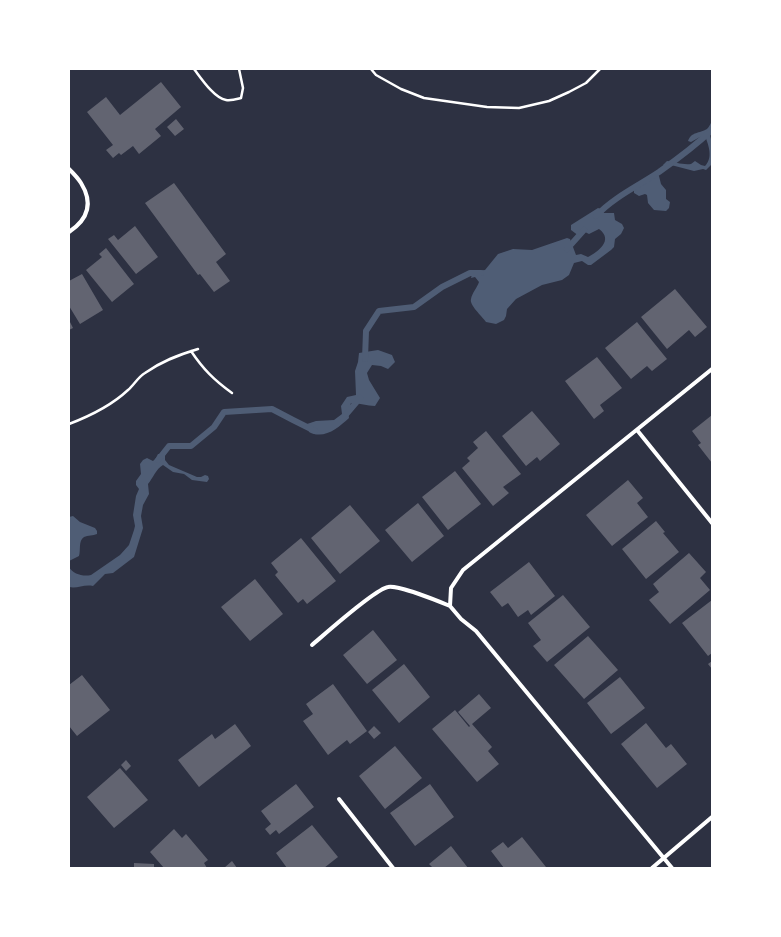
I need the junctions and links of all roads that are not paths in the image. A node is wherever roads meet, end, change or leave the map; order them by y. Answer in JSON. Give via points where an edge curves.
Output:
{"nodes":[{"id":1,"x":69,"y":169,"type":"edge"},
{"id":2,"x":69,"y":232,"type":"edge"},
{"id":3,"x":712,"y":369,"type":"edge"},
{"id":4,"x":637,"y":430,"type":"junction"},
{"id":5,"x":712,"y":523,"type":"edge"},
{"id":6,"x":450,"y":606,"type":"junction"},
{"id":7,"x":312,"y":645,"type":"dead end"},
{"id":8,"x":339,"y":799,"type":"dead end"},
{"id":9,"x":712,"y":817,"type":"edge"},
{"id":10,"x":664,"y":857,"type":"junction"},
{"id":11,"x":393,"y":868,"type":"edge"},
{"id":12,"x":652,"y":868,"type":"edge"},
{"id":13,"x":672,"y":868,"type":"edge"}],
"edges":[{"from":1,"to":2,"type":"street","via":[[82,183],[88,198],[87,211],[80,224]]},
{"from":3,"to":4,"type":"street"},
{"from":4,"to":5,"type":"street"},
{"from":4,"to":6,"type":"street","via":[[463,570],[451,588]]},
{"from":6,"to":7,"type":"street","via":[[388,587],[374,594]]},
{"from":6,"to":10,"type":"street","via":[[476,631]]},
{"from":8,"to":11,"type":"street"},
{"from":9,"to":10,"type":"street"},
{"from":10,"to":12,"type":"street"},
{"from":10,"to":13,"type":"street"}]}
